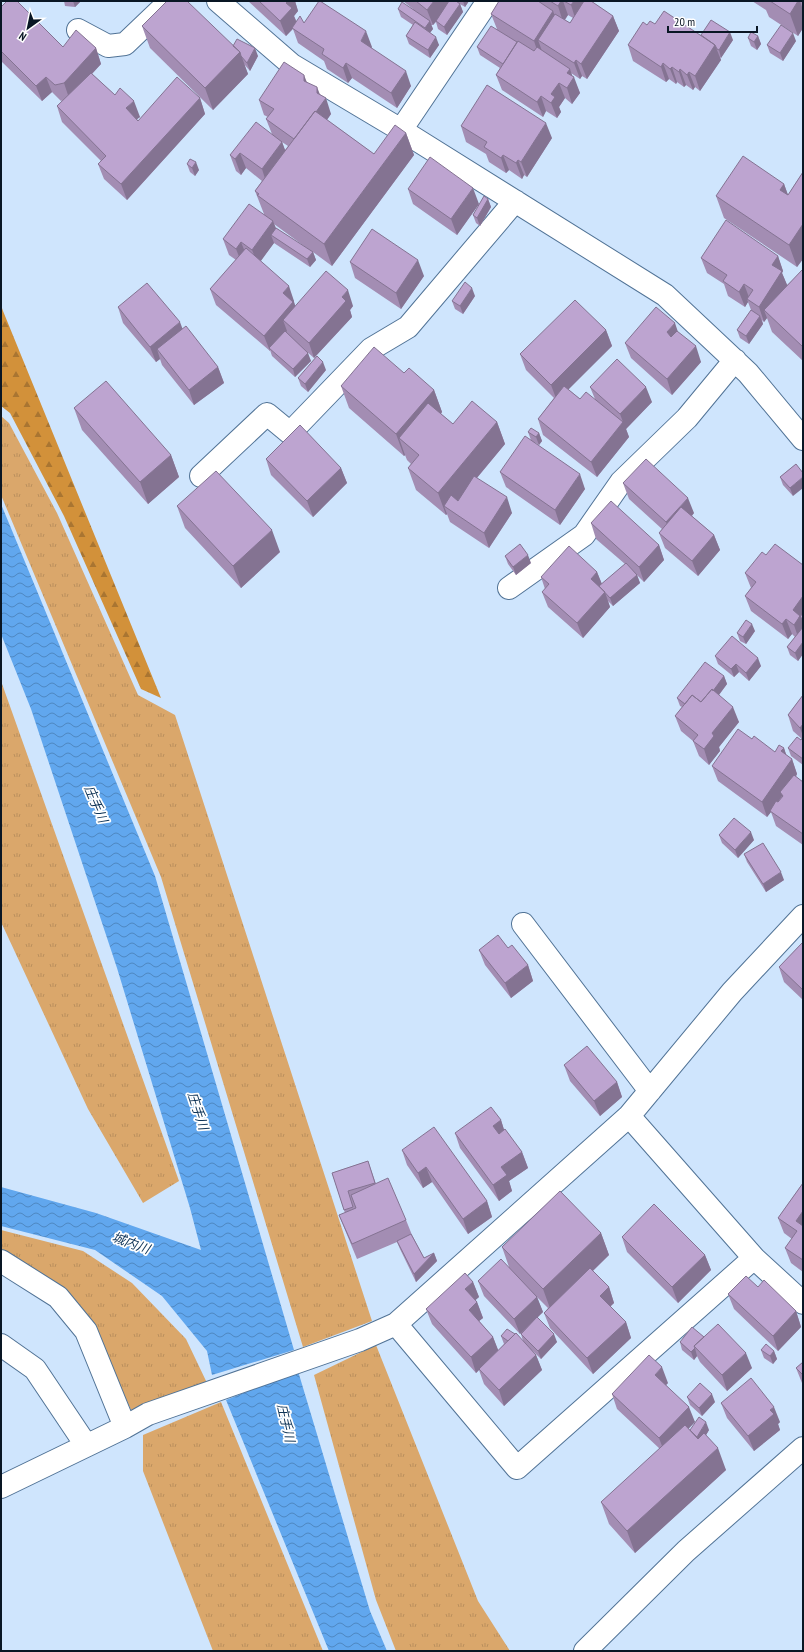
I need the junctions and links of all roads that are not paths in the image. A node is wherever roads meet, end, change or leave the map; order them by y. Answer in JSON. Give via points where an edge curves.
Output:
{"nodes":[{"id":1,"x":170,"y":1,"type":"edge"},
{"id":2,"x":218,"y":1,"type":"edge"},
{"id":3,"x":488,"y":1,"type":"edge"},
{"id":4,"x":78,"y":30,"type":"edge"},
{"id":5,"x":401,"y":130,"type":"junction"},
{"id":6,"x":515,"y":201,"type":"junction"},
{"id":7,"x":735,"y":360,"type":"junction"},
{"id":8,"x":803,"y":439,"type":"edge"},
{"id":9,"x":201,"y":476,"type":"dead end"},
{"id":10,"x":509,"y":588,"type":"dead end"},
{"id":11,"x":803,"y":916,"type":"edge"},
{"id":12,"x":523,"y":924,"type":"dead end"},
{"id":13,"x":650,"y":1091,"type":"junction"},
{"id":14,"x":629,"y":1116,"type":"junction"},
{"id":15,"x":754,"y":1258,"type":"junction"},
{"id":16,"x":1,"y":1261,"type":"edge"},
{"id":17,"x":803,"y":1303,"type":"edge"},
{"id":18,"x":396,"y":1324,"type":"junction"},
{"id":19,"x":1,"y":1345,"type":"edge"},
{"id":20,"x":125,"y":1427,"type":"junction"},
{"id":21,"x":86,"y":1445,"type":"junction"},
{"id":22,"x":803,"y":1448,"type":"edge"},
{"id":23,"x":1,"y":1487,"type":"edge"},
{"id":24,"x":585,"y":1651,"type":"edge"}],
"edges":[{"from":1,"to":4,"type":"street","via":[[125,44],[108,46]]},
{"from":2,"to":5,"type":"street","via":[[292,65]]},
{"from":3,"to":5,"type":"street"},
{"from":5,"to":6,"type":"street"},
{"from":6,"to":7,"type":"street","via":[[665,295]]},
{"from":6,"to":9,"type":"street","via":[[408,327],[371,349],[290,433],[267,414]]},
{"from":7,"to":8,"type":"street"},
{"from":7,"to":10,"type":"street","via":[[687,418],[621,482],[584,535]]},
{"from":11,"to":13,"type":"street","via":[[732,992]]},
{"from":12,"to":13,"type":"street"},
{"from":13,"to":14,"type":"street"},
{"from":14,"to":15,"type":"street"},
{"from":14,"to":18,"type":"street"},
{"from":15,"to":17,"type":"street"},
{"from":15,"to":18,"type":"street","via":[[517,1468]]},
{"from":16,"to":20,"type":"street","via":[[58,1297],[86,1331]]},
{"from":18,"to":20,"type":"street","via":[[360,1340],[148,1414]]},
{"from":19,"to":21,"type":"street","via":[[36,1370]]},
{"from":20,"to":21,"type":"street"},
{"from":21,"to":23,"type":"street"},
{"from":22,"to":24,"type":"street","via":[[686,1551]]}]}
